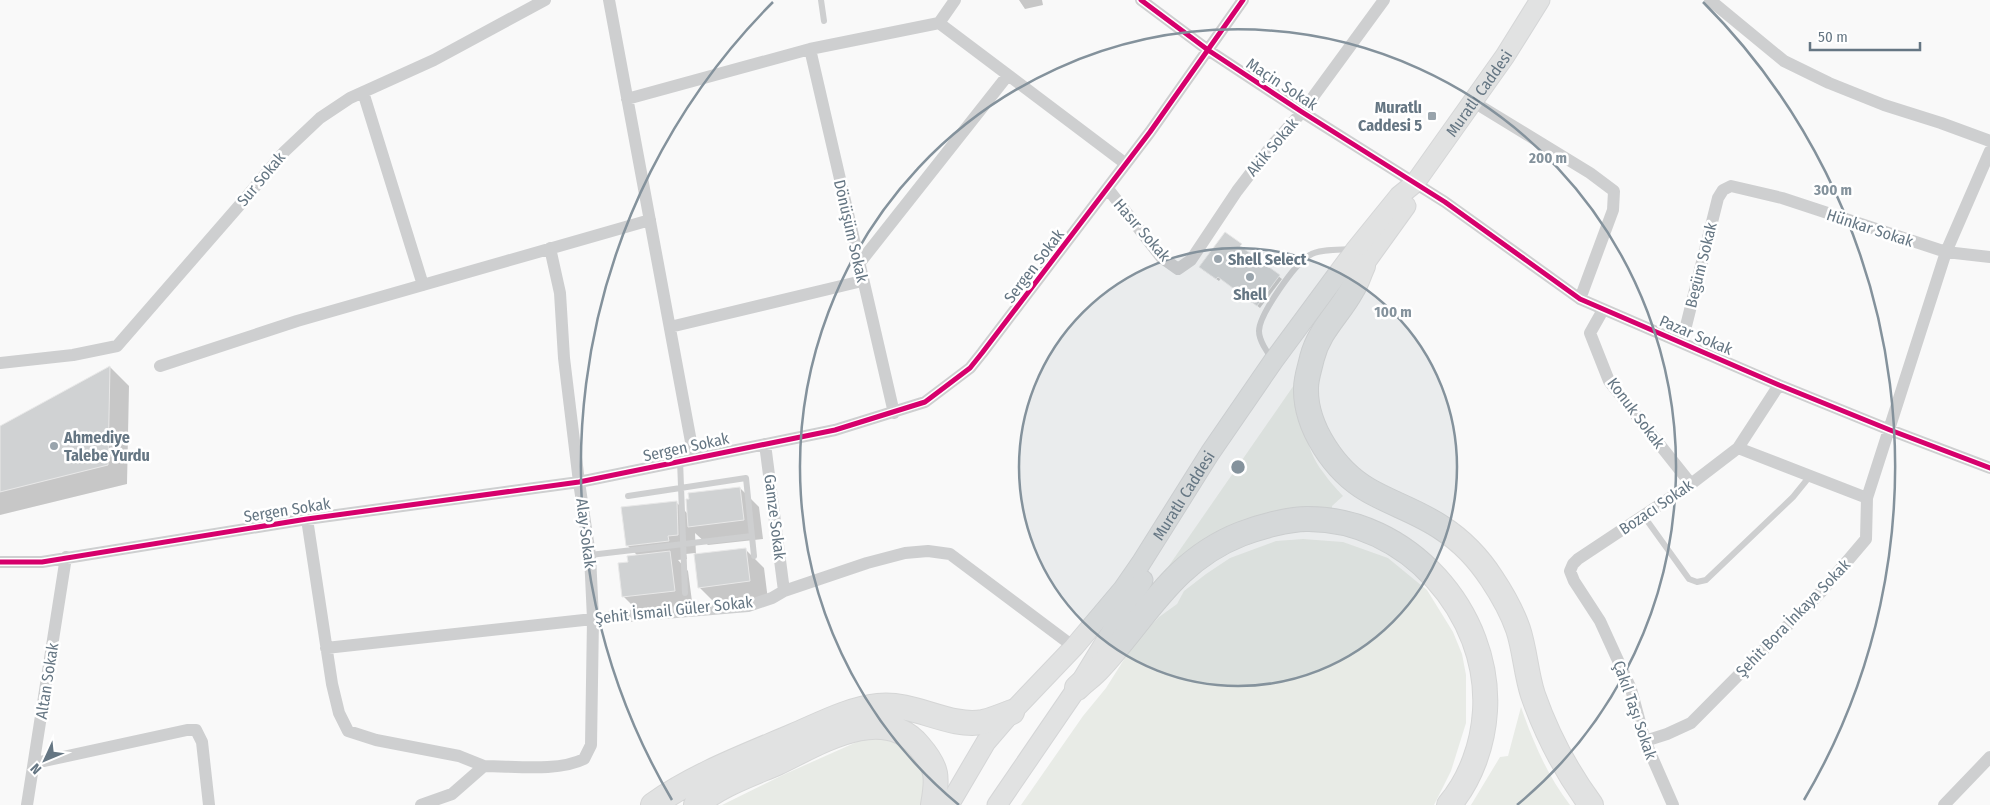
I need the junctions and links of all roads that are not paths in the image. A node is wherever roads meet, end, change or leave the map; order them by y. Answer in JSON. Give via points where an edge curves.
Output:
{"nodes":[{"id":1,"x":544,"y":0,"type":"edge"},
{"id":2,"x":609,"y":0,"type":"edge"},
{"id":3,"x":821,"y":0,"type":"edge"},
{"id":4,"x":955,"y":0,"type":"edge"},
{"id":5,"x":1140,"y":0,"type":"edge"},
{"id":6,"x":1243,"y":0,"type":"edge"},
{"id":7,"x":1384,"y":0,"type":"edge"},
{"id":8,"x":1540,"y":0,"type":"edge"},
{"id":9,"x":1710,"y":0,"type":"edge"},
{"id":10,"x":532,"y":3,"type":"edge"},
{"id":11,"x":824,"y":21,"type":"dead end"},
{"id":12,"x":939,"y":23,"type":"junction"},
{"id":13,"x":810,"y":49,"type":"junction"},
{"id":14,"x":1208,"y":50,"type":"junction"},
{"id":15,"x":1008,"y":75,"type":"junction"},
{"id":16,"x":363,"y":92,"type":"junction"},
{"id":17,"x":627,"y":99,"type":"junction"},
{"id":18,"x":1472,"y":101,"type":"junction"},
{"id":19,"x":1302,"y":112,"type":"junction"},
{"id":20,"x":1990,"y":141,"type":"edge"},
{"id":21,"x":1990,"y":151,"type":"edge"},
{"id":22,"x":1126,"y":164,"type":"junction"},
{"id":23,"x":1414,"y":183,"type":"junction"},
{"id":24,"x":1108,"y":189,"type":"junction"},
{"id":25,"x":1723,"y":190,"type":"joint"},
{"id":26,"x":650,"y":220,"type":"junction"},
{"id":27,"x":550,"y":248,"type":"junction"},
{"id":28,"x":1946,"y":252,"type":"junction"},
{"id":29,"x":1990,"y":257,"type":"edge"},
{"id":30,"x":1359,"y":258,"type":"junction"},
{"id":31,"x":858,"y":265,"type":"junction"},
{"id":32,"x":1178,"y":269,"type":"joint"},
{"id":33,"x":862,"y":281,"type":"junction"},
{"id":34,"x":423,"y":284,"type":"junction"},
{"id":35,"x":1580,"y":300,"type":"junction"},
{"id":36,"x":1603,"y":310,"type":"junction"},
{"id":37,"x":670,"y":327,"type":"junction"},
{"id":38,"x":1682,"y":342,"type":"junction"},
{"id":39,"x":1274,"y":360,"type":"junction"},
{"id":40,"x":0,"y":363,"type":"edge"},
{"id":41,"x":160,"y":366,"type":"dead end"},
{"id":42,"x":1779,"y":385,"type":"junction"},
{"id":43,"x":894,"y":413,"type":"junction"},
{"id":44,"x":1890,"y":430,"type":"junction"},
{"id":45,"x":765,"y":444,"type":"junction"},
{"id":46,"x":1738,"y":448,"type":"junction"},
{"id":47,"x":694,"y":458,"type":"junction"},
{"id":48,"x":680,"y":460,"type":"junction"},
{"id":49,"x":1990,"y":468,"type":"edge"},
{"id":50,"x":1810,"y":476,"type":"junction"},
{"id":51,"x":579,"y":482,"type":"junction"},
{"id":52,"x":1691,"y":484,"type":"junction"},
{"id":53,"x":681,"y":488,"type":"junction"},
{"id":54,"x":628,"y":496,"type":"dead end"},
{"id":55,"x":1867,"y":498,"type":"junction"},
{"id":56,"x":1643,"y":515,"type":"junction"},
{"id":57,"x":307,"y":519,"type":"junction"},
{"id":58,"x":752,"y":536,"type":"junction"},
{"id":59,"x":683,"y":545,"type":"junction"},
{"id":60,"x":590,"y":555,"type":"junction"},
{"id":61,"x":754,"y":556,"type":"dead end"},
{"id":62,"x":66,"y":557,"type":"junction"},
{"id":63,"x":0,"y":562,"type":"edge"},
{"id":64,"x":1573,"y":564,"type":"joint"},
{"id":65,"x":784,"y":590,"type":"junction"},
{"id":66,"x":685,"y":593,"type":"dead end"},
{"id":67,"x":593,"y":618,"type":"junction"},
{"id":68,"x":1074,"y":647,"type":"junction"},
{"id":69,"x":326,"y":648,"type":"junction"},
{"id":70,"x":1077,"y":688,"type":"junction"},
{"id":71,"x":1012,"y":712,"type":"junction"},
{"id":72,"x":1645,"y":741,"type":"junction"},
{"id":73,"x":1990,"y":757,"type":"edge"},
{"id":74,"x":35,"y":762,"type":"junction"},
{"id":75,"x":484,"y":766,"type":"junction"},
{"id":76,"x":27,"y":805,"type":"edge"},
{"id":77,"x":209,"y":805,"type":"edge"},
{"id":78,"x":421,"y":805,"type":"edge"},
{"id":79,"x":653,"y":805,"type":"edge"},
{"id":80,"x":696,"y":805,"type":"edge"},
{"id":81,"x":934,"y":805,"type":"edge"},
{"id":82,"x":948,"y":805,"type":"edge"},
{"id":83,"x":996,"y":805,"type":"edge"},
{"id":84,"x":1449,"y":805,"type":"edge"},
{"id":85,"x":1591,"y":805,"type":"edge"},
{"id":86,"x":1673,"y":805,"type":"edge"},
{"id":87,"x":1944,"y":805,"type":"edge"}],
"edges":[{"from":1,"to":10,"type":"street","name":"Sur Sokak"},
{"from":2,"to":17,"type":"street"},
{"from":3,"to":11,"type":"lane"},
{"from":4,"to":12,"type":"street"},
{"from":5,"to":14,"type":"street","name":"Maçin Sokak"},
{"from":6,"to":14,"type":"street","name":"Sergen Sokak"},
{"from":7,"to":19,"type":"street","name":"Akik Sokak"},
{"from":8,"to":18,"type":"main road","name":"Muratlı Caddesi"},
{"from":9,"to":20,"type":"street","via":[[1793,65],[1884,105]]},
{"from":10,"to":16,"type":"street","name":"Sur Sokak","via":[[434,60]]},
{"from":12,"to":13,"type":"street"},
{"from":12,"to":15,"type":"street"},
{"from":13,"to":17,"type":"street"},
{"from":13,"to":31,"type":"street","name":"Dönüşüm Sokak"},
{"from":14,"to":19,"type":"street","name":"Maçin Sokak"},
{"from":14,"to":22,"type":"street","name":"Sergen Sokak"},
{"from":15,"to":22,"type":"street"},
{"from":15,"to":31,"type":"street"},
{"from":16,"to":34,"type":"street"},
{"from":16,"to":40,"type":"street","name":"Sur Sokak","via":[[320,118],[284,152],[117,346],[73,355]]},
{"from":17,"to":26,"type":"street"},
{"from":18,"to":23,"type":"main road","name":"Muratlı Caddesi"},
{"from":18,"to":35,"type":"street","via":[[1614,191],[1613,210]]},
{"from":19,"to":23,"type":"street","name":"Maçin Sokak"},
{"from":19,"to":32,"type":"street","name":"Akik Sokak","via":[[1237,191],[1191,260]]},
{"from":21,"to":28,"type":"street","name":"Şehit Bora İnkaya Sokak"},
{"from":22,"to":24,"type":"street","name":"Sergen Sokak"},
{"from":23,"to":30,"type":"main road","name":"Muratlı Caddesi","via":[[1412,198]]},
{"from":23,"to":35,"type":"street","name":"Pazar Sokak","via":[[1446,202]]},
{"from":24,"to":32,"type":"street","name":"Hasır Sokak","via":[[1161,256]]},
{"from":24,"to":43,"type":"street","name":"Sergen Sokak","via":[[970,368],[925,402]]},
{"from":25,"to":28,"type":"street","name":"Hünkar Sokak","via":[[1732,186],[1782,198]]},
{"from":25,"to":38,"type":"street","name":"Begüm Sokak","via":[[1718,198]]},
{"from":26,"to":27,"type":"street"},
{"from":26,"to":37,"type":"street"},
{"from":27,"to":34,"type":"street"},
{"from":27,"to":51,"type":"street","name":"Alay Sokak","via":[[560,293],[564,358]]},
{"from":28,"to":29,"type":"street","name":"Hünkar Sokak"},
{"from":28,"to":44,"type":"street","name":"Şehit Bora İnkaya Sokak"},
{"from":30,"to":39,"type":"main road","name":"Muratlı Caddesi"},
{"from":30,"to":39,"type":"lane","via":[[1311,253],[1296,266],[1262,318],[1259,332]]},
{"from":30,"to":70,"type":"main road","name":"Muratlı Caddesi","via":[[1207,477]]},
{"from":30,"to":85,"type":"highway","via":[[1352,291],[1323,332],[1312,357],[1306,388],[1318,435],[1335,462],[1353,480],[1442,527],[1475,556],[1492,579],[1518,628],[1532,693],[1550,739]]},
{"from":31,"to":33,"type":"street","name":"Dönüşüm Sokak"},
{"from":33,"to":37,"type":"street"},
{"from":33,"to":43,"type":"street","name":"Dönüşüm Sokak"},
{"from":34,"to":41,"type":"street"},
{"from":35,"to":36,"type":"street","name":"Pazar Sokak"},
{"from":36,"to":38,"type":"street","name":"Pazar Sokak"},
{"from":36,"to":52,"type":"street","name":"Konuk Sokak","via":[[1590,333],[1609,381]]},
{"from":37,"to":47,"type":"street"},
{"from":38,"to":42,"type":"street","name":"Pazar Sokak"},
{"from":39,"to":68,"type":"main road","name":"Muratlı Caddesi","via":[[1210,453],[1141,564]]},
{"from":42,"to":44,"type":"street","name":"Pazar Sokak"},
{"from":42,"to":46,"type":"street","name":"Bozacı Sokak"},
{"from":43,"to":45,"type":"street","name":"Sergen Sokak","via":[[835,430]]},
{"from":44,"to":49,"type":"street","name":"Pazar Sokak"},
{"from":44,"to":55,"type":"street","name":"Şehit Bora İnkaya Sokak"},
{"from":45,"to":47,"type":"street","name":"Sergen Sokak"},
{"from":45,"to":65,"type":"street","name":"Gamze Sokak"},
{"from":46,"to":50,"type":"street"},
{"from":46,"to":52,"type":"street","name":"Bozacı Sokak"},
{"from":47,"to":48,"type":"street","name":"Sergen Sokak"},
{"from":48,"to":51,"type":"street","name":"Sergen Sokak"},
{"from":48,"to":53,"type":"lane"},
{"from":50,"to":55,"type":"street"},
{"from":50,"to":56,"type":"lane","via":[[1793,497],[1706,580],[1697,582],[1689,579]]},
{"from":51,"to":57,"type":"street","name":"Sergen Sokak"},
{"from":51,"to":60,"type":"street","name":"Alay Sokak"},
{"from":52,"to":56,"type":"street","name":"Bozacı Sokak"},
{"from":53,"to":54,"type":"lane"},
{"from":53,"to":58,"type":"lane","via":[[746,478]]},
{"from":53,"to":59,"type":"lane"},
{"from":55,"to":72,"type":"street","name":"Şehit Bora İnkaya Sokak","via":[[1866,539],[1822,592],[1690,723]]},
{"from":56,"to":64,"type":"street","name":"Bozacı Sokak"},
{"from":57,"to":62,"type":"street","name":"Sergen Sokak"},
{"from":57,"to":69,"type":"street"},
{"from":58,"to":59,"type":"lane"},
{"from":58,"to":61,"type":"lane"},
{"from":59,"to":60,"type":"lane"},
{"from":59,"to":66,"type":"lane"},
{"from":60,"to":67,"type":"street","name":"Alay Sokak"},
{"from":62,"to":63,"type":"street","name":"Sergen Sokak","via":[[42,562]]},
{"from":62,"to":74,"type":"street","name":"Altan Sokak"},
{"from":64,"to":72,"type":"street","name":"Çakıl Taşı Sokak","via":[[1570,571],[1574,581],[1600,621],[1631,689]]},
{"from":65,"to":67,"type":"street","name":"Şehit İsmail Güler Sokak","via":[[748,606]]},
{"from":65,"to":68,"type":"street","name":"Şehit İsmail Güler Sokak","via":[[905,553],[928,551],[950,554]]},
{"from":67,"to":69,"type":"street","name":"Şehit İsmail Güler Sokak"},
{"from":67,"to":75,"type":"street","name":"Alay Sokak","via":[[590,746],[584,759],[574,764],[535,767]]},
{"from":68,"to":71,"type":"main road","name":"Muratlı Caddesi"},
{"from":69,"to":75,"type":"street","via":[[339,713],[348,731],[376,740],[458,756]]},
{"from":70,"to":83,"type":"main road","name":"Muratlı Caddesi"},
{"from":70,"to":84,"type":"highway","via":[[1099,668],[1151,603],[1210,549],[1241,534],[1306,519],[1341,523],[1368,531],[1418,559],[1446,588],[1477,647],[1484,677],[1482,736],[1465,782]]},
{"from":71,"to":79,"type":"highway","via":[[982,722],[957,721],[910,707],[878,706],[860,710],[727,765]]},
{"from":71,"to":82,"type":"main road","name":"Muratlı Caddesi","via":[[986,742]]},
{"from":72,"to":86,"type":"street","name":"Çakıl Taşı Sokak"},
{"from":73,"to":87,"type":"street"},
{"from":74,"to":76,"type":"street","name":"Altan Sokak"},
{"from":74,"to":77,"type":"street","via":[[196,730],[202,742]]},
{"from":75,"to":78,"type":"street","via":[[452,794]]},
{"from":80,"to":81,"type":"highway","via":[[708,795],[826,740],[857,728],[876,725],[902,733],[917,742],[925,752],[936,770]]}]}
